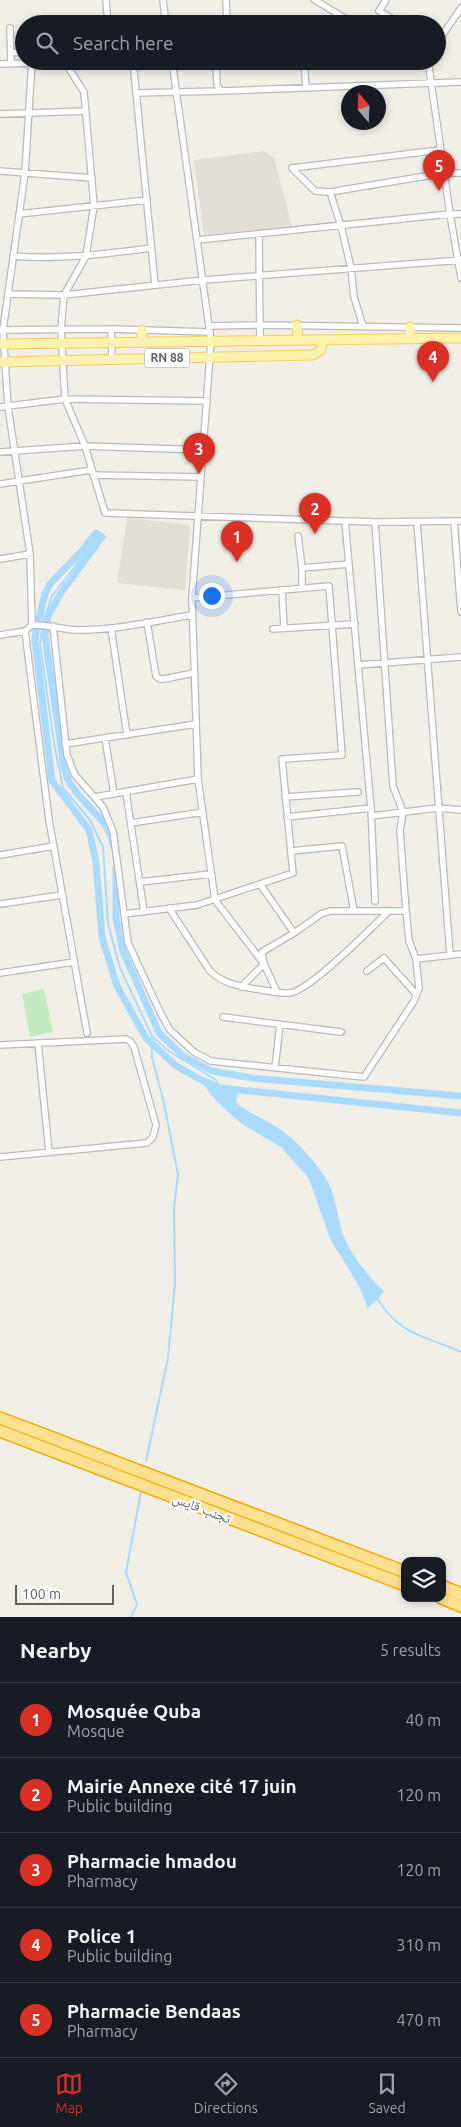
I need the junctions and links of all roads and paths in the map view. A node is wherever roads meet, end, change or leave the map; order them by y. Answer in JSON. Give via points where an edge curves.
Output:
{"nodes":[{"id":1,"x":106,"y":0,"type":"edge"},
{"id":2,"x":163,"y":0,"type":"edge"},
{"id":3,"x":226,"y":0,"type":"edge"},
{"id":4,"x":316,"y":0,"type":"edge"},
{"id":5,"x":386,"y":0,"type":"edge"},
{"id":6,"x":461,"y":8,"type":"edge"},
{"id":7,"x":107,"y":15,"type":"edge"},
{"id":8,"x":165,"y":15,"type":"edge"},
{"id":9,"x":227,"y":15,"type":"edge"},
{"id":10,"x":340,"y":15,"type":"edge"},
{"id":11,"x":386,"y":15,"type":"edge"},
{"id":12,"x":10,"y":28,"type":"dead end"},
{"id":13,"x":446,"y":30,"type":"edge"},
{"id":14,"x":11,"y":53,"type":"junction"},
{"id":15,"x":15,"y":53,"type":"edge"},
{"id":16,"x":0,"y":64,"type":"edge"},
{"id":17,"x":12,"y":64,"type":"junction"},
{"id":18,"x":15,"y":64,"type":"edge"},
{"id":19,"x":32,"y":70,"type":"edge"},
{"id":20,"x":70,"y":70,"type":"edge"},
{"id":21,"x":134,"y":70,"type":"edge"},
{"id":22,"x":173,"y":70,"type":"edge"},
{"id":23,"x":216,"y":70,"type":"edge"},
{"id":24,"x":305,"y":70,"type":"edge"},
{"id":25,"x":428,"y":70,"type":"edge"},
{"id":26,"x":461,"y":82,"type":"edge"},
{"id":27,"x":430,"y":83,"type":"junction"},
{"id":28,"x":306,"y":88,"type":"junction"},
{"id":29,"x":176,"y":92,"type":"junction"},
{"id":30,"x":221,"y":92,"type":"junction"},
{"id":31,"x":136,"y":93,"type":"junction"},
{"id":32,"x":86,"y":111,"type":"junction"},
{"id":33,"x":0,"y":114,"type":"edge"},
{"id":34,"x":29,"y":114,"type":"junction"},
{"id":35,"x":440,"y":150,"type":"junction"},
{"id":36,"x":0,"y":171,"type":"edge"},
{"id":37,"x":25,"y":173,"type":"junction"},
{"id":38,"x":444,"y":173,"type":"junction"},
{"id":39,"x":461,"y":173,"type":"edge"},
{"id":40,"x":92,"y":178,"type":"junction"},
{"id":41,"x":330,"y":192,"type":"junction"},
{"id":42,"x":147,"y":200,"type":"junction"},
{"id":43,"x":94,"y":206,"type":"junction"},
{"id":44,"x":19,"y":214,"type":"junction"},
{"id":45,"x":450,"y":214,"type":"junction"},
{"id":46,"x":461,"y":214,"type":"edge"},
{"id":47,"x":341,"y":226,"type":"junction"},
{"id":48,"x":259,"y":234,"type":"junction"},
{"id":49,"x":197,"y":240,"type":"junction"},
{"id":50,"x":151,"y":248,"type":"junction"},
{"id":51,"x":13,"y":256,"type":"junction"},
{"id":52,"x":86,"y":256,"type":"junction"},
{"id":53,"x":459,"y":260,"type":"edge"},
{"id":54,"x":351,"y":268,"type":"junction"},
{"id":55,"x":259,"y":276,"type":"junction"},
{"id":56,"x":461,"y":278,"type":"edge"},
{"id":57,"x":203,"y":280,"type":"junction"},
{"id":58,"x":155,"y":285,"type":"junction"},
{"id":59,"x":8,"y":294,"type":"junction"},
{"id":60,"x":64,"y":295,"type":"junction"},
{"id":61,"x":260,"y":324,"type":"junction"},
{"id":62,"x":297,"y":325,"type":"junction"},
{"id":63,"x":363,"y":326,"type":"junction"},
{"id":64,"x":410,"y":328,"type":"junction"},
{"id":65,"x":461,"y":328,"type":"edge"},
{"id":66,"x":60,"y":329,"type":"junction"},
{"id":67,"x":111,"y":329,"type":"junction"},
{"id":68,"x":1,"y":330,"type":"edge"},
{"id":69,"x":142,"y":330,"type":"junction"},
{"id":70,"x":210,"y":333,"type":"junction"},
{"id":71,"x":461,"y":338,"type":"edge"},
{"id":72,"x":410,"y":339,"type":"junction"},
{"id":73,"x":260,"y":340,"type":"junction"},
{"id":74,"x":298,"y":340,"type":"junction"},
{"id":75,"x":323,"y":340,"type":"junction"},
{"id":76,"x":111,"y":342,"type":"junction"},
{"id":77,"x":142,"y":342,"type":"junction"},
{"id":78,"x":61,"y":343,"type":"junction"},
{"id":79,"x":1,"y":344,"type":"edge"},
{"id":80,"x":210,"y":357,"type":"junction"},
{"id":81,"x":112,"y":359,"type":"junction"},
{"id":82,"x":62,"y":361,"type":"junction"},
{"id":83,"x":2,"y":362,"type":"edge"},
{"id":84,"x":65,"y":399,"type":"junction"},
{"id":85,"x":207,"y":401,"type":"junction"},
{"id":86,"x":0,"y":406,"type":"edge"},
{"id":87,"x":8,"y":407,"type":"junction"},
{"id":88,"x":85,"y":446,"type":"junction"},
{"id":89,"x":203,"y":450,"type":"junction"},
{"id":90,"x":0,"y":452,"type":"edge"},
{"id":91,"x":14,"y":452,"type":"junction"},
{"id":92,"x":92,"y":473,"type":"junction"},
{"id":93,"x":201,"y":477,"type":"junction"},
{"id":94,"x":18,"y":482,"type":"junction"},
{"id":95,"x":0,"y":484,"type":"edge"},
{"id":96,"x":198,"y":516,"type":"junction"},
{"id":97,"x":346,"y":521,"type":"junction"},
{"id":98,"x":454,"y":521,"type":"junction"},
{"id":99,"x":461,"y":521,"type":"edge"},
{"id":100,"x":376,"y":522,"type":"junction"},
{"id":101,"x":417,"y":522,"type":"junction"},
{"id":102,"x":298,"y":536,"type":"dead end"},
{"id":103,"x":30,"y":554,"type":"junction"},
{"id":104,"x":0,"y":559,"type":"edge"},
{"id":105,"x":349,"y":564,"type":"junction"},
{"id":106,"x":302,"y":568,"type":"junction"},
{"id":107,"x":302,"y":588,"type":"junction"},
{"id":108,"x":282,"y":590,"type":"junction"},
{"id":109,"x":192,"y":598,"type":"junction"},
{"id":110,"x":461,"y":612,"type":"edge"},
{"id":111,"x":192,"y":615,"type":"junction"},
{"id":112,"x":147,"y":622,"type":"junction"},
{"id":113,"x":355,"y":624,"type":"junction"},
{"id":114,"x":34,"y":625,"type":"junction"},
{"id":115,"x":50,"y":625,"type":"junction"},
{"id":116,"x":332,"y":626,"type":"junction"},
{"id":117,"x":111,"y":628,"type":"junction"},
{"id":118,"x":284,"y":628,"type":"junction"},
{"id":119,"x":273,"y":629,"type":"dead end"},
{"id":120,"x":25,"y":631,"type":"junction"},
{"id":121,"x":0,"y":635,"type":"edge"},
{"id":122,"x":461,"y":656,"type":"edge"},
{"id":123,"x":427,"y":659,"type":"junction"},
{"id":124,"x":386,"y":664,"type":"junction"},
{"id":125,"x":358,"y":665,"type":"junction"},
{"id":126,"x":194,"y":673,"type":"junction"},
{"id":127,"x":196,"y":724,"type":"junction"},
{"id":128,"x":127,"y":735,"type":"junction"},
{"id":129,"x":105,"y":738,"type":"junction"},
{"id":130,"x":65,"y":744,"type":"junction"},
{"id":131,"x":198,"y":779,"type":"junction"},
{"id":132,"x":126,"y":792,"type":"junction"},
{"id":133,"x":358,"y":792,"type":"dead end"},
{"id":134,"x":114,"y":794,"type":"junction"},
{"id":135,"x":95,"y":797,"type":"junction"},
{"id":136,"x":285,"y":797,"type":"junction"},
{"id":137,"x":371,"y":808,"type":"junction"},
{"id":138,"x":438,"y":808,"type":"junction"},
{"id":139,"x":461,"y":810,"type":"edge"},
{"id":140,"x":203,"y":812,"type":"junction"},
{"id":141,"x":403,"y":812,"type":"junction"},
{"id":142,"x":371,"y":816,"type":"junction"},
{"id":143,"x":287,"y":817,"type":"junction"},
{"id":144,"x":131,"y":822,"type":"junction"},
{"id":145,"x":54,"y":846,"type":"junction"},
{"id":146,"x":290,"y":851,"type":"junction"},
{"id":147,"x":0,"y":855,"type":"edge"},
{"id":148,"x":211,"y":874,"type":"junction"},
{"id":149,"x":140,"y":882,"type":"junction"},
{"id":150,"x":260,"y":884,"type":"junction"},
{"id":151,"x":62,"y":895,"type":"junction"},
{"id":152,"x":215,"y":900,"type":"junction"},
{"id":153,"x":375,"y":901,"type":"dead end"},
{"id":154,"x":0,"y":904,"type":"edge"},
{"id":155,"x":169,"y":908,"type":"junction"},
{"id":156,"x":354,"y":911,"type":"junction"},
{"id":157,"x":389,"y":911,"type":"junction"},
{"id":158,"x":406,"y":911,"type":"junction"},
{"id":159,"x":144,"y":912,"type":"junction"},
{"id":160,"x":124,"y":914,"type":"junction"},
{"id":161,"x":294,"y":933,"type":"junction"},
{"id":162,"x":461,"y":954,"type":"edge"},
{"id":163,"x":450,"y":955,"type":"junction"},
{"id":164,"x":416,"y":959,"type":"junction"},
{"id":165,"x":74,"y":962,"type":"junction"},
{"id":166,"x":264,"y":964,"type":"junction"},
{"id":167,"x":366,"y":971,"type":"dead end"},
{"id":168,"x":0,"y":973,"type":"edge"},
{"id":169,"x":241,"y":987,"type":"junction"},
{"id":170,"x":277,"y":992,"type":"junction"},
{"id":171,"x":416,"y":994,"type":"junction"},
{"id":172,"x":223,"y":1017,"type":"dead end"},
{"id":173,"x":280,"y":1024,"type":"junction"},
{"id":174,"x":341,"y":1032,"type":"dead end"},
{"id":175,"x":87,"y":1033,"type":"dead end"},
{"id":176,"x":38,"y":1043,"type":"junction"},
{"id":177,"x":0,"y":1045,"type":"edge"},
{"id":178,"x":275,"y":1068,"type":"junction"},
{"id":179,"x":49,"y":1152,"type":"junction"},
{"id":180,"x":0,"y":1157,"type":"edge"},
{"id":181,"x":0,"y":1418,"type":"edge"},
{"id":182,"x":0,"y":1431,"type":"edge"},
{"id":183,"x":401,"y":1570,"type":"edge"},
{"id":184,"x":401,"y":1583,"type":"edge"},
{"id":185,"x":446,"y":1588,"type":"edge"},
{"id":186,"x":461,"y":1594,"type":"edge"},
{"id":187,"x":446,"y":1600,"type":"edge"},
{"id":188,"x":461,"y":1606,"type":"edge"}],
"edges":[{"from":1,"to":7,"type":"street"},
{"from":2,"to":8,"type":"street"},
{"from":3,"to":9,"type":"street"},
{"from":4,"to":10,"type":"street"},
{"from":5,"to":11,"type":"street","via":[[379,11]]},
{"from":6,"to":13,"type":"street"},
{"from":12,"to":14,"type":"street"},
{"from":14,"to":15,"type":"street"},
{"from":14,"to":17,"type":"street"},
{"from":16,"to":17,"type":"street"},
{"from":17,"to":18,"type":"street"},
{"from":19,"to":34,"type":"street"},
{"from":20,"to":32,"type":"street","via":[[84,92]]},
{"from":21,"to":31,"type":"street"},
{"from":22,"to":29,"type":"street"},
{"from":23,"to":30,"type":"street"},
{"from":24,"to":28,"type":"street"},
{"from":25,"to":27,"type":"street"},
{"from":26,"to":27,"type":"street"},
{"from":27,"to":28,"type":"street"},
{"from":27,"to":35,"type":"street"},
{"from":28,"to":30,"type":"street"},
{"from":29,"to":30,"type":"street"},
{"from":29,"to":31,"type":"street"},
{"from":29,"to":49,"type":"street"},
{"from":31,"to":42,"type":"street"},
{"from":32,"to":34,"type":"street"},
{"from":32,"to":40,"type":"street"},
{"from":33,"to":34,"type":"street"},
{"from":34,"to":37,"type":"street"},
{"from":35,"to":38,"type":"street"},
{"from":35,"to":41,"type":"street","via":[[292,168],[315,191]]},
{"from":36,"to":37,"type":"street"},
{"from":37,"to":40,"type":"street"},
{"from":37,"to":44,"type":"street"},
{"from":38,"to":39,"type":"street"},
{"from":38,"to":41,"type":"street"},
{"from":38,"to":45,"type":"street"},
{"from":40,"to":43,"type":"street"},
{"from":41,"to":47,"type":"street"},
{"from":42,"to":43,"type":"street"},
{"from":42,"to":50,"type":"street"},
{"from":43,"to":44,"type":"street"},
{"from":43,"to":52,"type":"street"},
{"from":44,"to":51,"type":"street"},
{"from":45,"to":46,"type":"street"},
{"from":45,"to":47,"type":"street"},
{"from":45,"to":53,"type":"street"},
{"from":47,"to":48,"type":"street"},
{"from":47,"to":54,"type":"street"},
{"from":48,"to":49,"type":"street"},
{"from":48,"to":55,"type":"street"},
{"from":49,"to":57,"type":"street"},
{"from":50,"to":52,"type":"street"},
{"from":50,"to":58,"type":"street"},
{"from":51,"to":52,"type":"street"},
{"from":51,"to":59,"type":"street"},
{"from":52,"to":60,"type":"street"},
{"from":53,"to":54,"type":"street"},
{"from":53,"to":56,"type":"street"},
{"from":54,"to":55,"type":"street"},
{"from":54,"to":63,"type":"street","via":[[354,297]]},
{"from":55,"to":57,"type":"street"},
{"from":55,"to":61,"type":"street"},
{"from":57,"to":58,"type":"street"},
{"from":57,"to":70,"type":"street"},
{"from":58,"to":60,"type":"street"},
{"from":59,"to":60,"type":"street"},
{"from":59,"to":68,"type":"street"},
{"from":60,"to":66,"type":"street"},
{"from":61,"to":62,"type":"street"},
{"from":61,"to":70,"type":"street"},
{"from":61,"to":73,"type":"street"},
{"from":62,"to":63,"type":"street"},
{"from":62,"to":74,"type":"main road"},
{"from":63,"to":64,"type":"street"},
{"from":64,"to":65,"type":"street"},
{"from":64,"to":72,"type":"main road"},
{"from":66,"to":67,"type":"street"},
{"from":66,"to":68,"type":"street"},
{"from":66,"to":78,"type":"street"},
{"from":67,"to":69,"type":"street"},
{"from":67,"to":76,"type":"street"},
{"from":68,"to":79,"type":"street"},
{"from":69,"to":70,"type":"street"},
{"from":69,"to":77,"type":"main road"},
{"from":70,"to":73,"type":"main road"},
{"from":70,"to":77,"type":"main road"},
{"from":70,"to":80,"type":"street"},
{"from":71,"to":72,"type":"main road"},
{"from":72,"to":75,"type":"main road"},
{"from":73,"to":74,"type":"main road"},
{"from":74,"to":75,"type":"main road"},
{"from":75,"to":80,"type":"main road","number":"RN 88","via":[[321,350],[313,355]]},
{"from":76,"to":77,"type":"main road"},
{"from":76,"to":78,"type":"main road"},
{"from":76,"to":81,"type":"street"},
{"from":78,"to":79,"type":"main road"},
{"from":78,"to":82,"type":"street"},
{"from":79,"to":83,"type":"street"},
{"from":80,"to":81,"type":"main road","number":"RN 88"},
{"from":80,"to":85,"type":"street"},
{"from":81,"to":82,"type":"main road","number":"RN 88"},
{"from":82,"to":83,"type":"main road","number":"RN 88"},
{"from":82,"to":84,"type":"street"},
{"from":83,"to":87,"type":"street"},
{"from":84,"to":85,"type":"street"},
{"from":84,"to":87,"type":"street"},
{"from":84,"to":88,"type":"street"},
{"from":85,"to":89,"type":"street"},
{"from":86,"to":87,"type":"street"},
{"from":87,"to":91,"type":"street"},
{"from":88,"to":89,"type":"street"},
{"from":88,"to":91,"type":"street"},
{"from":88,"to":92,"type":"street"},
{"from":89,"to":93,"type":"street"},
{"from":90,"to":91,"type":"street"},
{"from":91,"to":94,"type":"street"},
{"from":92,"to":93,"type":"street"},
{"from":92,"to":94,"type":"street"},
{"from":92,"to":96,"type":"street","via":[[105,513]]},
{"from":93,"to":96,"type":"street"},
{"from":94,"to":95,"type":"street"},
{"from":94,"to":103,"type":"street"},
{"from":96,"to":97,"type":"street"},
{"from":96,"to":109,"type":"street"},
{"from":97,"to":100,"type":"street"},
{"from":97,"to":105,"type":"street"},
{"from":98,"to":99,"type":"street"},
{"from":98,"to":101,"type":"street"},
{"from":98,"to":110,"type":"street"},
{"from":100,"to":101,"type":"street"},
{"from":100,"to":124,"type":"street"},
{"from":101,"to":123,"type":"street"},
{"from":102,"to":106,"type":"street"},
{"from":103,"to":104,"type":"street"},
{"from":103,"to":114,"type":"street"},
{"from":105,"to":106,"type":"street"},
{"from":105,"to":113,"type":"street"},
{"from":106,"to":107,"type":"street"},
{"from":107,"to":108,"type":"street"},
{"from":107,"to":116,"type":"street","via":[[329,586]]},
{"from":108,"to":109,"type":"street"},
{"from":108,"to":118,"type":"street"},
{"from":109,"to":111,"type":"street"},
{"from":111,"to":112,"type":"street"},
{"from":111,"to":126,"type":"street"},
{"from":112,"to":117,"type":"street"},
{"from":112,"to":126,"type":"street","via":[[156,676],[164,679]]},
{"from":113,"to":116,"type":"street"},
{"from":113,"to":125,"type":"street"},
{"from":114,"to":115,"type":"street"},
{"from":114,"to":120,"type":"street"},
{"from":115,"to":117,"type":"street","via":[[76,630]]},
{"from":115,"to":130,"type":"street"},
{"from":116,"to":118,"type":"street"},
{"from":116,"to":136,"type":"street","via":[[342,755],[282,759]]},
{"from":117,"to":128,"type":"street"},
{"from":118,"to":119,"type":"street"},
{"from":120,"to":121,"type":"street"},
{"from":120,"to":145,"type":"street"},
{"from":122,"to":123,"type":"street"},
{"from":123,"to":124,"type":"street"},
{"from":123,"to":138,"type":"street"},
{"from":124,"to":125,"type":"street"},
{"from":124,"to":141,"type":"street","via":[[393,786]]},
{"from":125,"to":137,"type":"street"},
{"from":126,"to":127,"type":"street"},
{"from":127,"to":128,"type":"street"},
{"from":127,"to":131,"type":"street"},
{"from":128,"to":129,"type":"street"},
{"from":129,"to":130,"type":"street"},
{"from":129,"to":134,"type":"street"},
{"from":130,"to":135,"type":"street","via":[[75,775]]},
{"from":131,"to":132,"type":"street"},
{"from":131,"to":140,"type":"street"},
{"from":132,"to":134,"type":"street"},
{"from":132,"to":144,"type":"street"},
{"from":133,"to":136,"type":"street"},
{"from":134,"to":135,"type":"street"},
{"from":135,"to":160,"type":"street","via":[[113,831]]},
{"from":136,"to":143,"type":"street"},
{"from":137,"to":142,"type":"street"},
{"from":137,"to":143,"type":"street"},
{"from":138,"to":139,"type":"street"},
{"from":138,"to":141,"type":"street"},
{"from":138,"to":163,"type":"street"},
{"from":140,"to":144,"type":"street"},
{"from":140,"to":148,"type":"street"},
{"from":141,"to":142,"type":"street"},
{"from":141,"to":158,"type":"street","via":[[400,830]]},
{"from":142,"to":153,"type":"street"},
{"from":143,"to":146,"type":"street"},
{"from":144,"to":149,"type":"street"},
{"from":145,"to":147,"type":"street"},
{"from":145,"to":151,"type":"street"},
{"from":146,"to":150,"type":"street","via":[[293,873]]},
{"from":146,"to":156,"type":"street","via":[[342,846]]},
{"from":148,"to":149,"type":"street"},
{"from":148,"to":152,"type":"street"},
{"from":149,"to":159,"type":"street"},
{"from":150,"to":152,"type":"street"},
{"from":150,"to":161,"type":"street"},
{"from":151,"to":154,"type":"street"},
{"from":151,"to":165,"type":"street"},
{"from":152,"to":155,"type":"street"},
{"from":152,"to":166,"type":"street"},
{"from":155,"to":159,"type":"street"},
{"from":155,"to":169,"type":"street","via":[[210,971]]},
{"from":156,"to":157,"type":"street"},
{"from":156,"to":161,"type":"street","via":[[326,912]]},
{"from":157,"to":158,"type":"street"},
{"from":157,"to":170,"type":"street","via":[[302,990]]},
{"from":158,"to":164,"type":"street","via":[[409,941]]},
{"from":159,"to":160,"type":"street"},
{"from":160,"to":178,"type":"street","via":[[128,943],[142,976],[160,1014],[180,1040],[211,1061]]},
{"from":161,"to":166,"type":"street","via":[[262,952]]},
{"from":162,"to":163,"type":"street"},
{"from":163,"to":164,"type":"street"},
{"from":164,"to":171,"type":"street","via":[[419,988]]},
{"from":165,"to":168,"type":"street"},
{"from":165,"to":175,"type":"street"},
{"from":166,"to":169,"type":"street"},
{"from":166,"to":170,"type":"street"},
{"from":167,"to":171,"type":"street","via":[[384,958]]},
{"from":169,"to":170,"type":"street"},
{"from":171,"to":178,"type":"street","via":[[364,1077]]},
{"from":172,"to":173,"type":"street"},
{"from":173,"to":174,"type":"street"},
{"from":173,"to":178,"type":"street"},
{"from":176,"to":177,"type":"street"},
{"from":176,"to":179,"type":"street"},
{"from":176,"to":179,"type":"street","via":[[117,1038],[131,1042],[156,1125],[153,1137],[147,1143]]},
{"from":179,"to":180,"type":"street"},
{"from":181,"to":183,"type":"highway","name":"تجنب قايس"},
{"from":182,"to":184,"type":"highway","name":"تجنب قايس"},
{"from":185,"to":186,"type":"highway"},
{"from":187,"to":188,"type":"highway"}]}
